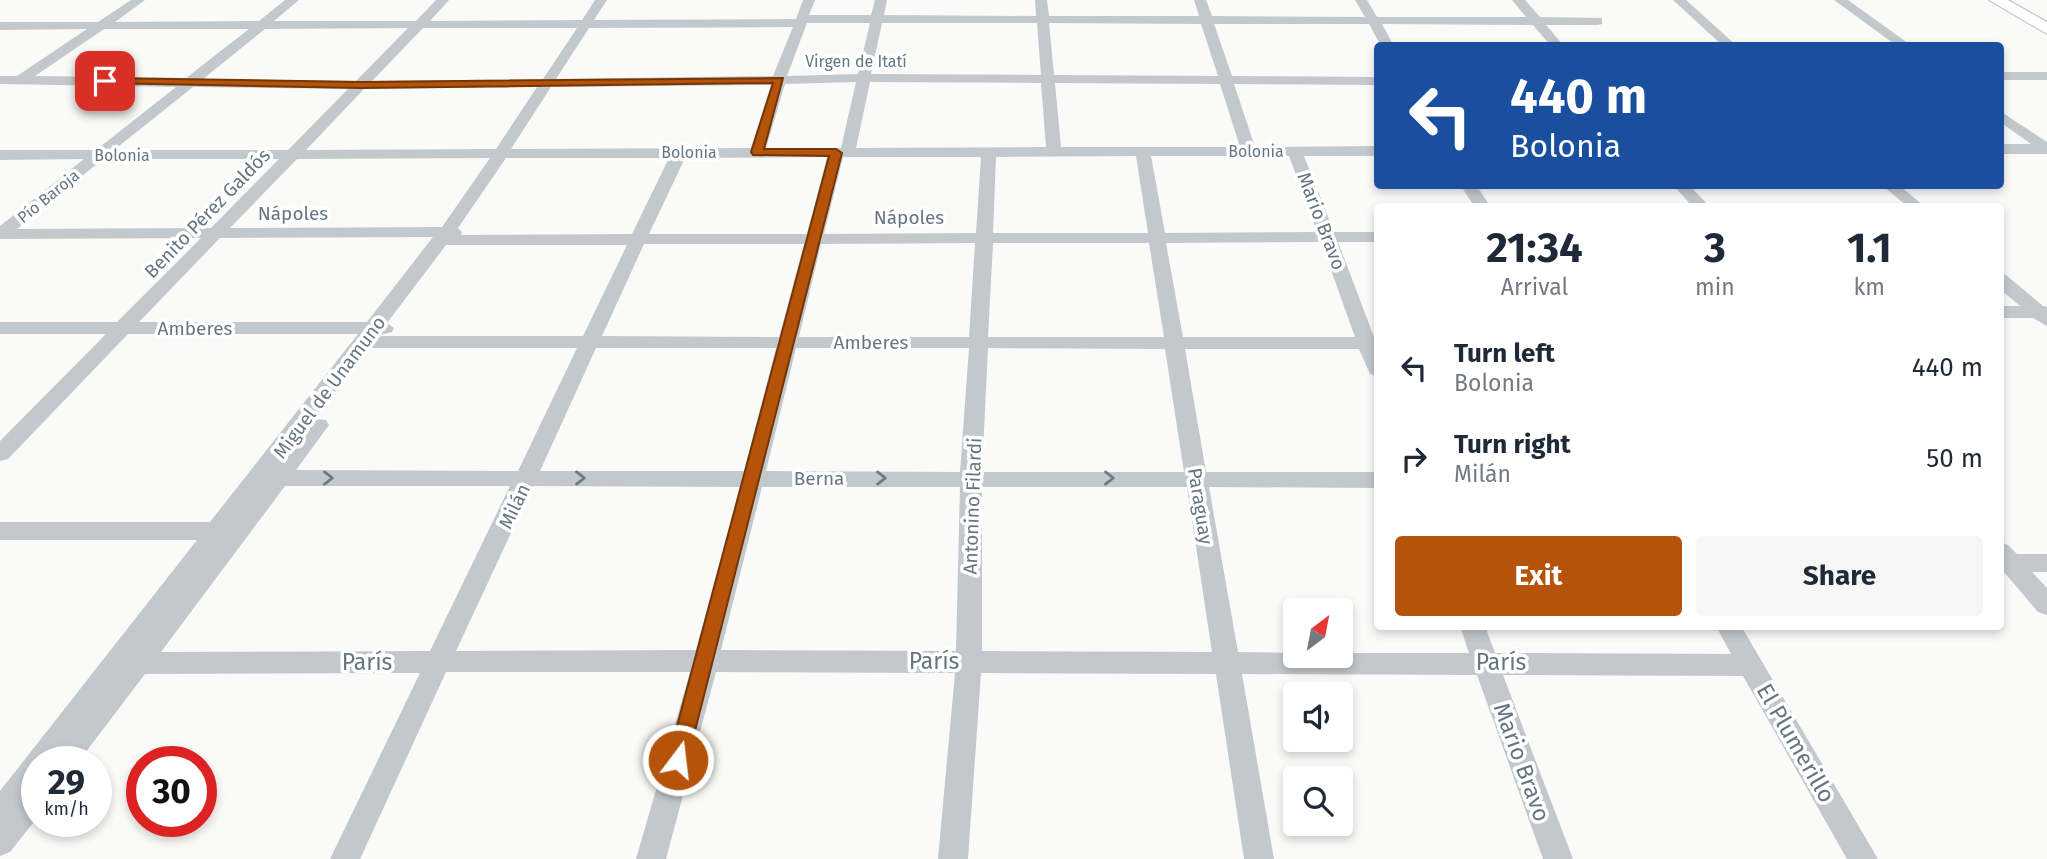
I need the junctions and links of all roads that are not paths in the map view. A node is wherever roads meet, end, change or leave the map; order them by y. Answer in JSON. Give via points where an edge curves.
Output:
{"nodes":[{"id":1,"x":139,"y":0,"type":"edge"},
{"id":2,"x":293,"y":0,"type":"edge"},
{"id":3,"x":443,"y":0,"type":"edge"},
{"id":4,"x":600,"y":0,"type":"edge"},
{"id":5,"x":611,"y":0,"type":"edge"},
{"id":6,"x":809,"y":0,"type":"edge"},
{"id":7,"x":881,"y":0,"type":"edge"},
{"id":8,"x":1041,"y":0,"type":"edge"},
{"id":9,"x":1200,"y":0,"type":"edge"},
{"id":10,"x":1361,"y":0,"type":"edge"},
{"id":11,"x":1518,"y":0,"type":"edge"},
{"id":12,"x":1679,"y":0,"type":"edge"},
{"id":13,"x":1840,"y":0,"type":"edge"},
{"id":14,"x":1997,"y":0,"type":"edge"},
{"id":15,"x":1042,"y":19,"type":"junction"},
{"id":16,"x":878,"y":20,"type":"junction"},
{"id":17,"x":1207,"y":20,"type":"junction"},
{"id":18,"x":802,"y":21,"type":"junction"},
{"id":19,"x":1598,"y":21,"type":"dead end"},
{"id":20,"x":1374,"y":22,"type":"junction"},
{"id":21,"x":1537,"y":22,"type":"junction"},
{"id":22,"x":588,"y":25,"type":"junction"},
{"id":23,"x":0,"y":26,"type":"edge"},
{"id":24,"x":260,"y":26,"type":"junction"},
{"id":25,"x":418,"y":26,"type":"junction"},
{"id":26,"x":99,"y":27,"type":"junction"},
{"id":27,"x":2047,"y":29,"type":"edge"},
{"id":28,"x":1386,"y":42,"type":"edge"},
{"id":29,"x":1554,"y":42,"type":"edge"},
{"id":30,"x":1726,"y":42,"type":"edge"},
{"id":31,"x":1900,"y":42,"type":"edge"},
{"id":32,"x":2004,"y":76,"type":"edge"},
{"id":33,"x":2047,"y":76,"type":"edge"},
{"id":34,"x":864,"y":78,"type":"junction"},
{"id":35,"x":1046,"y":78,"type":"junction"},
{"id":36,"x":0,"y":79,"type":"edge"},
{"id":37,"x":21,"y":80,"type":"junction"},
{"id":38,"x":779,"y":80,"type":"junction"},
{"id":39,"x":1226,"y":80,"type":"junction"},
{"id":40,"x":1374,"y":81,"type":"edge"},
{"id":41,"x":188,"y":82,"type":"junction"},
{"id":42,"x":551,"y":83,"type":"junction"},
{"id":43,"x":361,"y":85,"type":"junction"},
{"id":44,"x":0,"y":94,"type":"edge"},
{"id":45,"x":2004,"y":119,"type":"edge"},
{"id":46,"x":2004,"y":149,"type":"edge"},
{"id":47,"x":2047,"y":149,"type":"edge"},
{"id":48,"x":1249,"y":151,"type":"junction"},
{"id":49,"x":1295,"y":151,"type":"junction"},
{"id":50,"x":1374,"y":151,"type":"edge"},
{"id":51,"x":679,"y":152,"type":"junction"},
{"id":52,"x":757,"y":152,"type":"junction"},
{"id":53,"x":1054,"y":152,"type":"junction"},
{"id":54,"x":842,"y":153,"type":"junction"},
{"id":55,"x":989,"y":153,"type":"junction"},
{"id":56,"x":1143,"y":153,"type":"junction"},
{"id":57,"x":505,"y":154,"type":"junction"},
{"id":58,"x":0,"y":155,"type":"edge"},
{"id":59,"x":100,"y":155,"type":"junction"},
{"id":60,"x":292,"y":155,"type":"junction"},
{"id":61,"x":1685,"y":189,"type":"edge"},
{"id":62,"x":1895,"y":189,"type":"edge"},
{"id":63,"x":1698,"y":203,"type":"edge"},
{"id":64,"x":1912,"y":203,"type":"edge"},
{"id":65,"x":0,"y":234,"type":"edge"},
{"id":66,"x":216,"y":234,"type":"junction"},
{"id":67,"x":450,"y":236,"type":"junction"},
{"id":68,"x":1158,"y":237,"type":"junction"},
{"id":69,"x":1329,"y":237,"type":"junction"},
{"id":70,"x":1374,"y":237,"type":"edge"},
{"id":71,"x":639,"y":238,"type":"junction"},
{"id":72,"x":813,"y":238,"type":"junction"},
{"id":73,"x":985,"y":238,"type":"junction"},
{"id":74,"x":2004,"y":282,"type":"edge"},
{"id":75,"x":2004,"y":312,"type":"edge"},
{"id":76,"x":2044,"y":315,"type":"edge"},
{"id":77,"x":0,"y":328,"type":"edge"},
{"id":78,"x":123,"y":328,"type":"junction"},
{"id":79,"x":377,"y":335,"type":"junction"},
{"id":80,"x":981,"y":342,"type":"junction"},
{"id":81,"x":1174,"y":342,"type":"junction"},
{"id":82,"x":591,"y":343,"type":"junction"},
{"id":83,"x":788,"y":343,"type":"junction"},
{"id":84,"x":1372,"y":343,"type":"edge"},
{"id":85,"x":0,"y":454,"type":"edge"},
{"id":86,"x":269,"y":478,"type":"junction"},
{"id":87,"x":527,"y":478,"type":"junction"},
{"id":88,"x":753,"y":478,"type":"junction"},
{"id":89,"x":971,"y":478,"type":"junction"},
{"id":90,"x":1197,"y":479,"type":"junction"},
{"id":91,"x":1374,"y":480,"type":"edge"},
{"id":92,"x":0,"y":531,"type":"edge"},
{"id":93,"x":229,"y":531,"type":"junction"},
{"id":94,"x":2004,"y":559,"type":"edge"},
{"id":95,"x":2047,"y":563,"type":"edge"},
{"id":96,"x":2047,"y":605,"type":"edge"},
{"id":97,"x":1473,"y":630,"type":"edge"},
{"id":98,"x":1730,"y":630,"type":"edge"},
{"id":99,"x":706,"y":661,"type":"junction"},
{"id":100,"x":439,"y":662,"type":"junction"},
{"id":101,"x":969,"y":662,"type":"junction"},
{"id":102,"x":1485,"y":662,"type":"junction"},
{"id":103,"x":129,"y":663,"type":"junction"},
{"id":104,"x":1227,"y":663,"type":"junction"},
{"id":105,"x":1750,"y":665,"type":"junction"},
{"id":106,"x":54,"y":746,"type":"edge"},
{"id":107,"x":73,"y":746,"type":"edge"},
{"id":108,"x":21,"y":786,"type":"edge"},
{"id":109,"x":0,"y":813,"type":"edge"},
{"id":110,"x":21,"y":815,"type":"edge"},
{"id":111,"x":0,"y":842,"type":"edge"},
{"id":112,"x":345,"y":859,"type":"edge"},
{"id":113,"x":651,"y":859,"type":"edge"},
{"id":114,"x":953,"y":859,"type":"edge"},
{"id":115,"x":1259,"y":859,"type":"edge"},
{"id":116,"x":1558,"y":859,"type":"edge"},
{"id":117,"x":1863,"y":859,"type":"edge"}],
"edges":[{"from":1,"to":26,"type":"street"},
{"from":2,"to":24,"type":"street","name":"Pío Baroja"},
{"from":3,"to":25,"type":"street","name":"Benito Pérez Galdós"},
{"from":4,"to":22,"type":"street","name":"Miguel de Unamuno"},
{"from":5,"to":22,"type":"street","name":"Miguel de Unamuno"},
{"from":6,"to":18,"type":"street"},
{"from":7,"to":16,"type":"street"},
{"from":8,"to":15,"type":"street"},
{"from":9,"to":17,"type":"street"},
{"from":10,"to":20,"type":"street"},
{"from":11,"to":21,"type":"street"},
{"from":12,"to":30,"type":"street"},
{"from":13,"to":31,"type":"street"},
{"from":14,"to":27,"type":"main road"},
{"from":15,"to":16,"type":"street"},
{"from":15,"to":17,"type":"street"},
{"from":15,"to":35,"type":"street"},
{"from":16,"to":18,"type":"street"},
{"from":16,"to":34,"type":"street"},
{"from":17,"to":20,"type":"street"},
{"from":17,"to":39,"type":"street"},
{"from":18,"to":22,"type":"street"},
{"from":18,"to":38,"type":"street"},
{"from":19,"to":21,"type":"street"},
{"from":20,"to":21,"type":"street"},
{"from":20,"to":28,"type":"street"},
{"from":21,"to":29,"type":"street"},
{"from":22,"to":25,"type":"street"},
{"from":22,"to":42,"type":"street","name":"Miguel de Unamuno"},
{"from":23,"to":26,"type":"street"},
{"from":24,"to":25,"type":"street"},
{"from":24,"to":26,"type":"street"},
{"from":24,"to":41,"type":"street","name":"Pío Baroja"},
{"from":25,"to":43,"type":"street","name":"Benito Pérez Galdós"},
{"from":26,"to":37,"type":"street"},
{"from":32,"to":33,"type":"street"},
{"from":34,"to":35,"type":"street","name":"Virgen de Itatí"},
{"from":34,"to":38,"type":"street","name":"Virgen de Itatí"},
{"from":34,"to":54,"type":"street"},
{"from":35,"to":39,"type":"street","name":"Virgen de Itatí"},
{"from":35,"to":53,"type":"street"},
{"from":36,"to":37,"type":"street","name":"Virgen de Itatí"},
{"from":37,"to":41,"type":"street","name":"Virgen de Itatí"},
{"from":37,"to":44,"type":"street"},
{"from":38,"to":42,"type":"street","name":"Virgen de Itatí"},
{"from":38,"to":52,"type":"street"},
{"from":39,"to":40,"type":"street","name":"Virgen de Itatí"},
{"from":39,"to":48,"type":"street"},
{"from":41,"to":43,"type":"street","name":"Virgen de Itatí"},
{"from":41,"to":59,"type":"street","name":"Pío Baroja"},
{"from":42,"to":43,"type":"street","name":"Virgen de Itatí"},
{"from":42,"to":57,"type":"street","name":"Miguel de Unamuno"},
{"from":43,"to":60,"type":"street","name":"Benito Pérez Galdós"},
{"from":45,"to":47,"type":"street"},
{"from":46,"to":47,"type":"street"},
{"from":48,"to":49,"type":"street","name":"Bolonia"},
{"from":48,"to":56,"type":"street","name":"Bolonia"},
{"from":49,"to":50,"type":"street","name":"Bolonia"},
{"from":49,"to":69,"type":"street","name":"Mario Bravo"},
{"from":51,"to":52,"type":"street","name":"Bolonia"},
{"from":51,"to":57,"type":"street","name":"Bolonia"},
{"from":51,"to":71,"type":"street","name":"Milán"},
{"from":52,"to":54,"type":"street","name":"Bolonia"},
{"from":53,"to":55,"type":"street","name":"Bolonia"},
{"from":53,"to":56,"type":"street","name":"Bolonia"},
{"from":54,"to":55,"type":"street","name":"Bolonia"},
{"from":54,"to":72,"type":"street"},
{"from":55,"to":73,"type":"street","name":"Antonino Filardi"},
{"from":56,"to":68,"type":"street","name":"Paraguay"},
{"from":57,"to":60,"type":"street","name":"Bolonia"},
{"from":57,"to":67,"type":"street","name":"Miguel de Unamuno"},
{"from":58,"to":59,"type":"street","name":"Bolonia"},
{"from":59,"to":60,"type":"street","name":"Bolonia"},
{"from":59,"to":65,"type":"street","name":"Pío Baroja"},
{"from":60,"to":66,"type":"street","name":"Benito Pérez Galdós"},
{"from":61,"to":63,"type":"street"},
{"from":62,"to":64,"type":"street"},
{"from":65,"to":66,"type":"street","name":"Nápoles"},
{"from":66,"to":67,"type":"street","name":"Nápoles"},
{"from":66,"to":78,"type":"street","name":"Benito Pérez Galdós"},
{"from":67,"to":71,"type":"street","name":"Nápoles"},
{"from":67,"to":79,"type":"street","name":"Miguel de Unamuno"},
{"from":68,"to":69,"type":"street","name":"Nápoles"},
{"from":68,"to":73,"type":"street","name":"Nápoles"},
{"from":68,"to":81,"type":"street","name":"Paraguay"},
{"from":69,"to":70,"type":"street","name":"Nápoles"},
{"from":69,"to":84,"type":"street","name":"Mario Bravo"},
{"from":71,"to":72,"type":"street","name":"Nápoles"},
{"from":71,"to":82,"type":"street","name":"Milán"},
{"from":72,"to":73,"type":"street","name":"Nápoles"},
{"from":72,"to":83,"type":"street"},
{"from":73,"to":80,"type":"street","name":"Antonino Filardi"},
{"from":74,"to":76,"type":"street"},
{"from":75,"to":76,"type":"street"},
{"from":77,"to":78,"type":"street","name":"Amberes"},
{"from":78,"to":79,"type":"street","name":"Amberes"},
{"from":78,"to":85,"type":"street","name":"Benito Pérez Galdós"},
{"from":79,"to":82,"type":"street","name":"Amberes"},
{"from":79,"to":86,"type":"street","name":"Miguel de Unamuno"},
{"from":80,"to":81,"type":"street","name":"Amberes"},
{"from":80,"to":83,"type":"street","name":"Amberes"},
{"from":80,"to":89,"type":"street","name":"Antonino Filardi"},
{"from":81,"to":84,"type":"street","name":"Amberes"},
{"from":81,"to":90,"type":"street","name":"Paraguay"},
{"from":82,"to":83,"type":"street","name":"Amberes"},
{"from":82,"to":87,"type":"street","name":"Milán"},
{"from":83,"to":88,"type":"street"},
{"from":86,"to":87,"type":"street","name":"Berna","one_way":true},
{"from":86,"to":93,"type":"street","name":"Miguel de Unamuno"},
{"from":87,"to":88,"type":"street","name":"Berna","one_way":true},
{"from":87,"to":100,"type":"street","name":"Milán"},
{"from":88,"to":89,"type":"street","name":"Berna","one_way":true},
{"from":88,"to":99,"type":"street"},
{"from":89,"to":90,"type":"street","name":"Berna","one_way":true},
{"from":89,"to":101,"type":"street","name":"Antonino Filardi"},
{"from":90,"to":91,"type":"street","name":"Berna"},
{"from":90,"to":104,"type":"street","name":"Paraguay"},
{"from":92,"to":93,"type":"street"},
{"from":93,"to":103,"type":"street","name":"Miguel de Unamuno"},
{"from":94,"to":95,"type":"street"},
{"from":94,"to":96,"type":"street"},
{"from":97,"to":102,"type":"street","name":"Mario Bravo"},
{"from":98,"to":105,"type":"street","name":"El Plumerillo"},
{"from":99,"to":100,"type":"street","name":"París"},
{"from":99,"to":101,"type":"street","name":"París"},
{"from":99,"to":113,"type":"street"},
{"from":100,"to":103,"type":"street","name":"París"},
{"from":100,"to":112,"type":"street","name":"Milán"},
{"from":101,"to":104,"type":"street","name":"París"},
{"from":101,"to":114,"type":"street","name":"Antonino Filardi"},
{"from":102,"to":104,"type":"street","name":"París"},
{"from":102,"to":105,"type":"street","name":"París"},
{"from":102,"to":116,"type":"street","name":"Mario Bravo"},
{"from":103,"to":106,"type":"street","name":"Miguel de Unamuno"},
{"from":103,"to":107,"type":"street","name":"Miguel de Unamuno"},
{"from":104,"to":115,"type":"street","name":"Paraguay"},
{"from":105,"to":117,"type":"street","name":"El Plumerillo"},
{"from":108,"to":109,"type":"street"},
{"from":110,"to":111,"type":"street"}]}
